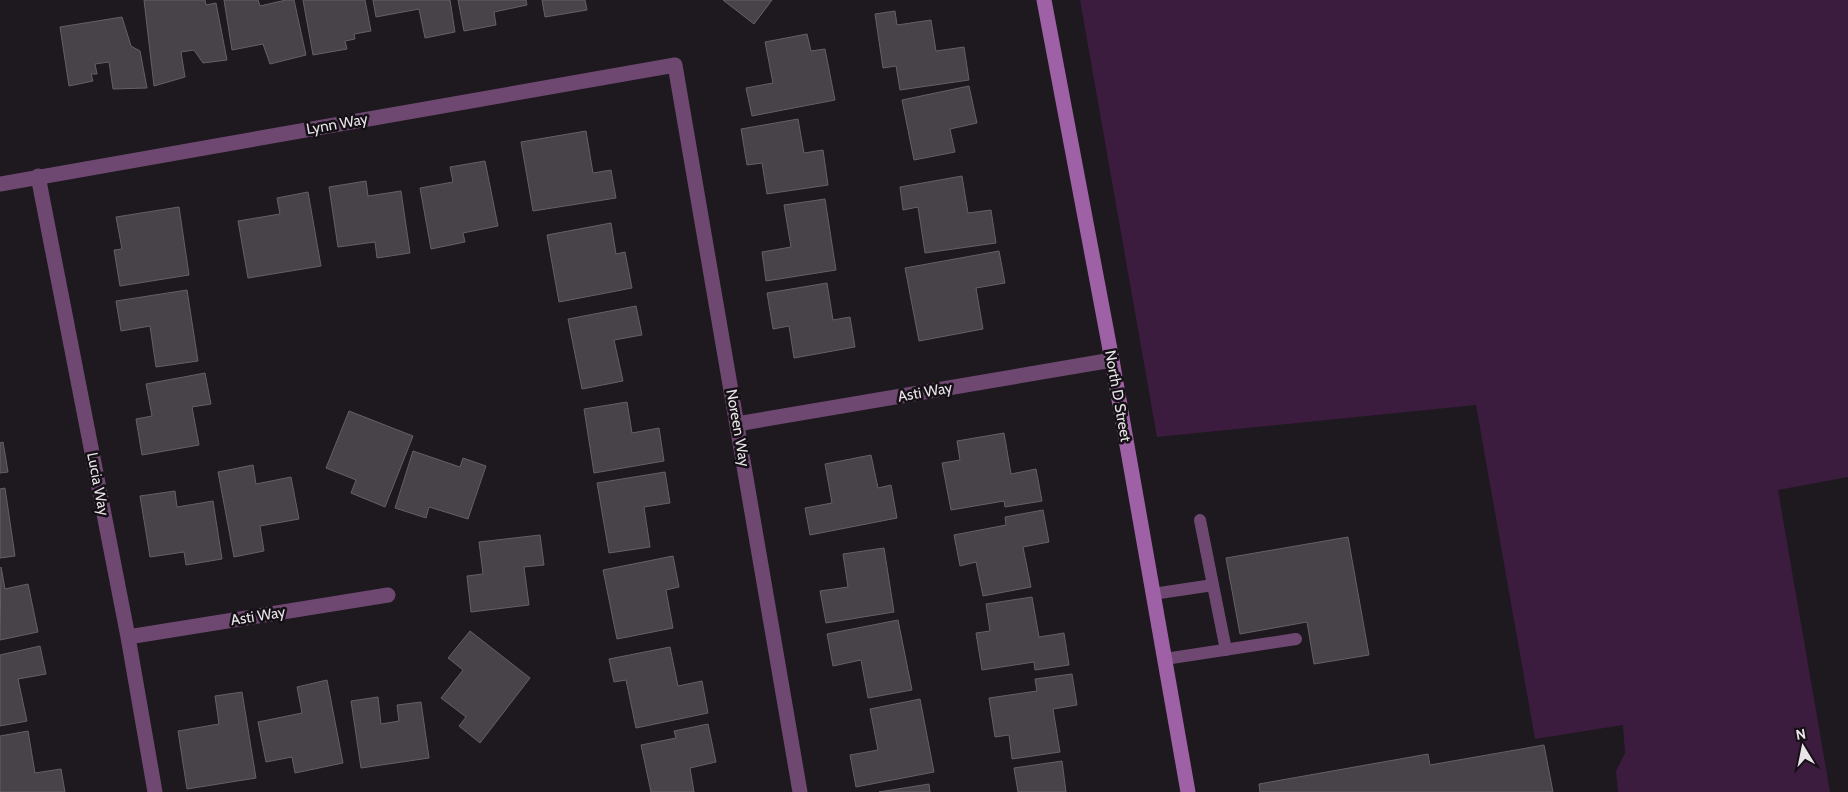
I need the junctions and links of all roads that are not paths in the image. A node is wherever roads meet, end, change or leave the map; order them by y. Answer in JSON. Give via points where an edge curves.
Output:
{"nodes":[{"id":1,"x":1044,"y":0,"type":"edge"},
{"id":2,"x":675,"y":65,"type":"joint"},
{"id":3,"x":38,"y":176,"type":"junction"},
{"id":4,"x":0,"y":184,"type":"edge"},
{"id":5,"x":1112,"y":360,"type":"junction"},
{"id":6,"x":737,"y":424,"type":"junction"},
{"id":7,"x":1200,"y":520,"type":"dead end"},
{"id":8,"x":1213,"y":585,"type":"junction"},
{"id":9,"x":1153,"y":594,"type":"junction"},
{"id":10,"x":388,"y":595,"type":"dead end"},
{"id":11,"x":128,"y":637,"type":"junction"},
{"id":12,"x":1296,"y":639,"type":"dead end"},
{"id":13,"x":1226,"y":650,"type":"junction"},
{"id":14,"x":1165,"y":659,"type":"junction"},
{"id":15,"x":155,"y":792,"type":"edge"},
{"id":16,"x":800,"y":792,"type":"edge"},
{"id":17,"x":1188,"y":792,"type":"edge"}],
"edges":[{"from":1,"to":5,"type":"street","name":"North D Street"},
{"from":2,"to":3,"type":"street","name":"Lynn Way"},
{"from":2,"to":6,"type":"street","name":"Noreen Way"},
{"from":3,"to":4,"type":"street","name":"Lynn Way"},
{"from":3,"to":11,"type":"street","name":"Lucia Way"},
{"from":5,"to":6,"type":"street","name":"Asti Way"},
{"from":5,"to":9,"type":"street","name":"North D Street"},
{"from":6,"to":16,"type":"street","name":"Noreen Way"},
{"from":7,"to":8,"type":"lane"},
{"from":8,"to":9,"type":"lane"},
{"from":8,"to":13,"type":"lane"},
{"from":9,"to":14,"type":"street","name":"North D Street"},
{"from":10,"to":11,"type":"street","name":"Asti Way"},
{"from":11,"to":15,"type":"street","name":"Lucia Way"},
{"from":12,"to":13,"type":"lane"},
{"from":13,"to":14,"type":"lane"},
{"from":14,"to":17,"type":"street","name":"North D Street"}]}
